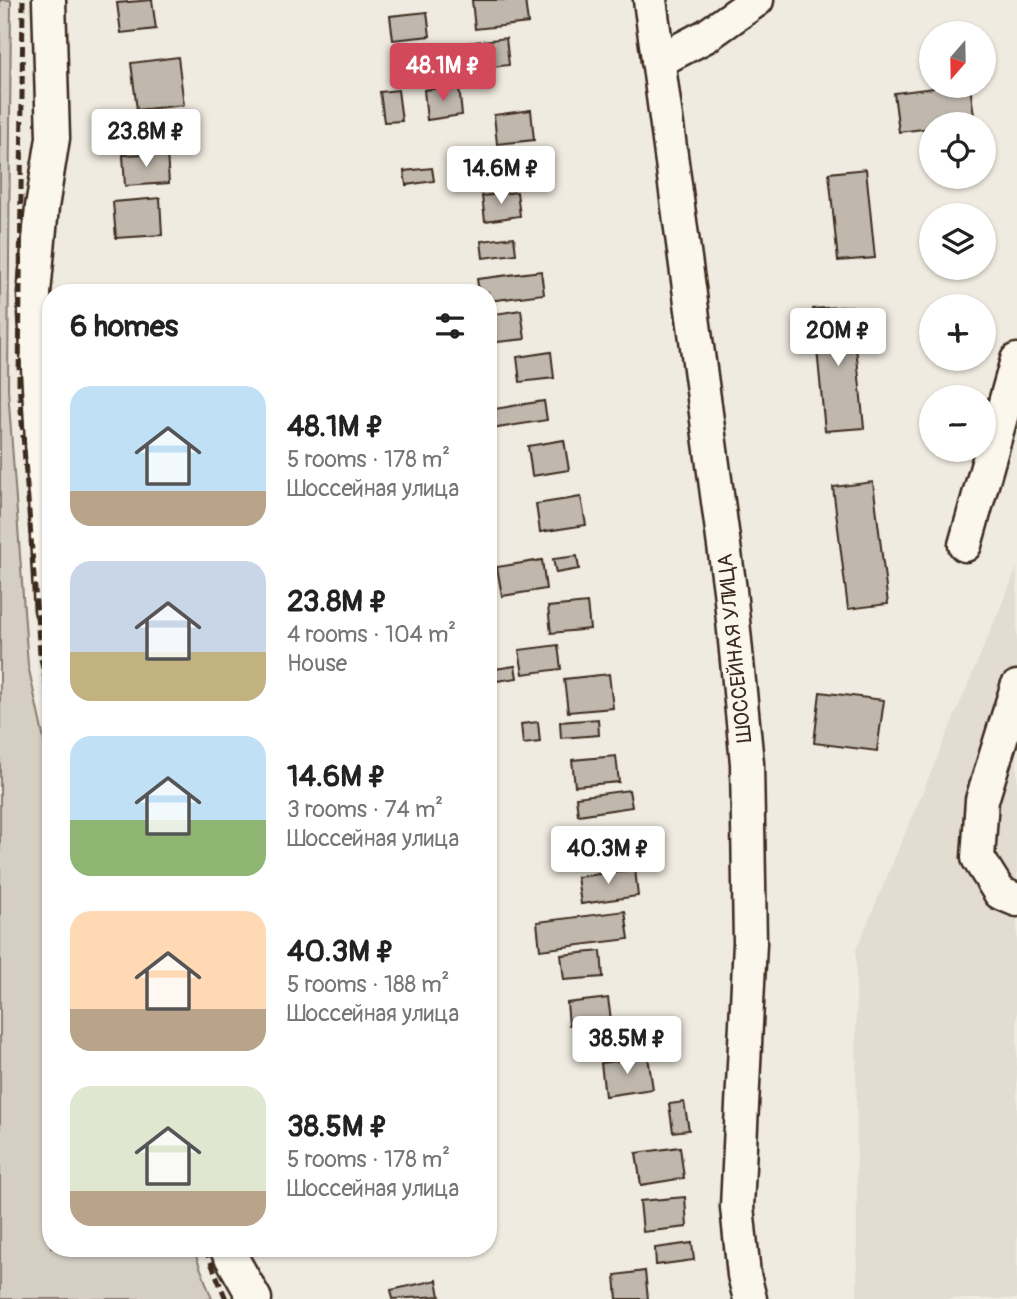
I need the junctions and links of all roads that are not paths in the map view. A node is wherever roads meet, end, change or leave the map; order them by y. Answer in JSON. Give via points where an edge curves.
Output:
{"nodes":[{"id":1,"x":49,"y":0,"type":"edge"},
{"id":2,"x":650,"y":0,"type":"edge"},
{"id":3,"x":757,"y":0,"type":"edge"},
{"id":4,"x":658,"y":61,"type":"junction"},
{"id":5,"x":1017,"y":360,"type":"edge"},
{"id":6,"x":42,"y":442,"type":"edge"},
{"id":7,"x":965,"y":545,"type":"dead end"},
{"id":8,"x":1017,"y":687,"type":"edge"},
{"id":9,"x":1017,"y":900,"type":"edge"},
{"id":10,"x":231,"y":1257,"type":"edge"},
{"id":11,"x":255,"y":1299,"type":"edge"},
{"id":12,"x":750,"y":1299,"type":"edge"}],
"edges":[{"from":1,"to":6,"type":"street","via":[[53,138],[34,293]]},
{"from":2,"to":4,"type":"street","name":"ШОССЕЙНАЯ УЛИЦА"},
{"from":3,"to":4,"type":"street","via":[[706,36]]},
{"from":4,"to":12,"type":"street","name":"ШОССЕЙНАЯ УЛИЦА","via":[[730,590],[747,764],[750,943],[737,1207]]},
{"from":5,"to":7,"type":"street"},
{"from":8,"to":9,"type":"street","via":[[982,800],[978,858],[1000,893]]},
{"from":10,"to":11,"type":"street"}]}
